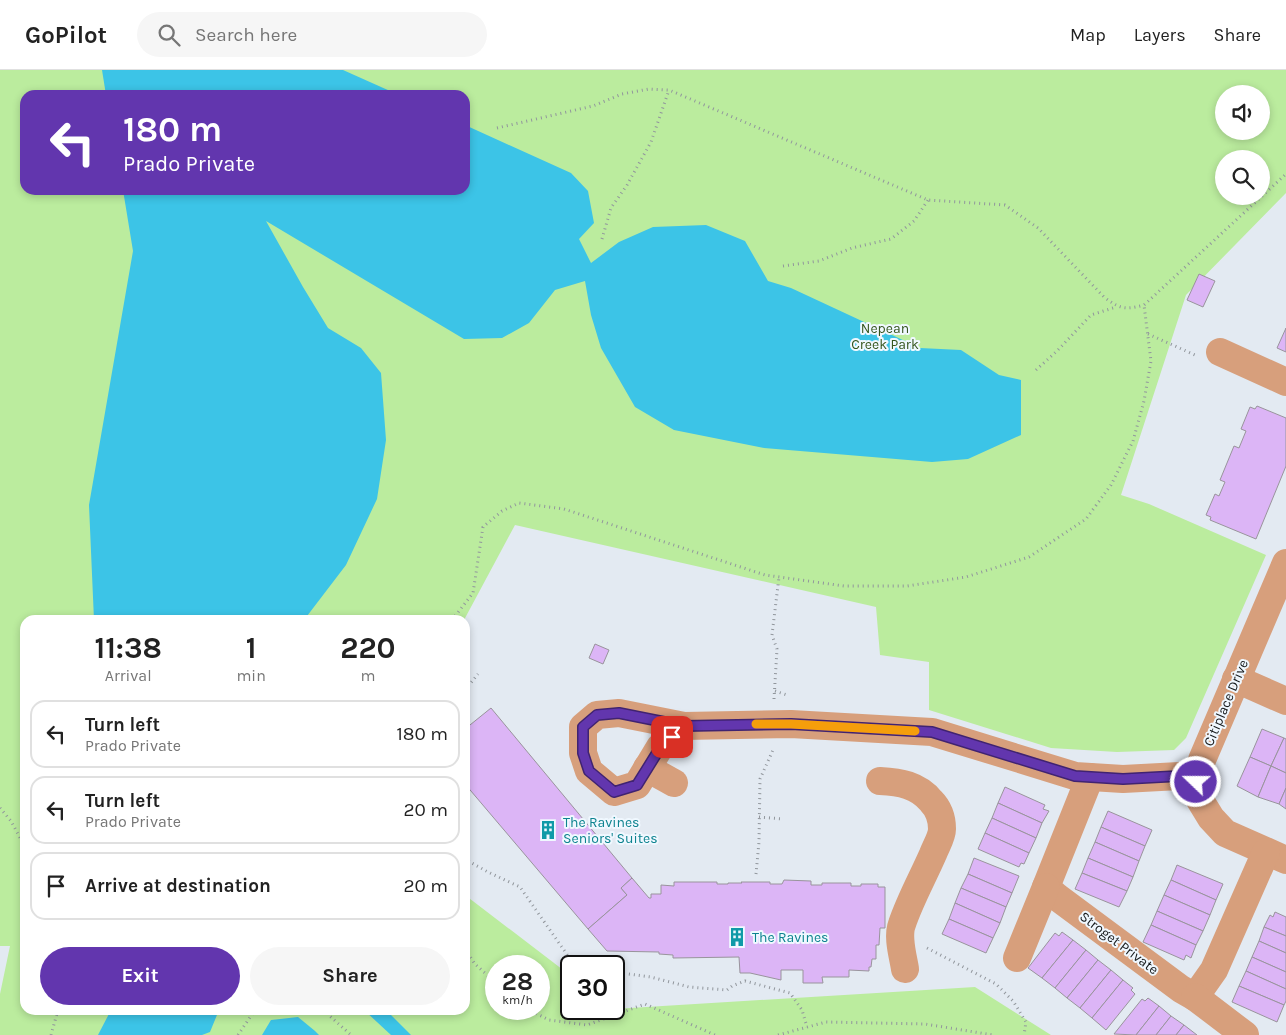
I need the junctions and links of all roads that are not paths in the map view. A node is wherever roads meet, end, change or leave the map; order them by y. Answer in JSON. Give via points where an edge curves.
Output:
{"nodes":[{"id":1,"x":1209,"y":354,"type":"road end"},
{"id":2,"x":1286,"y":382,"type":"edge"},
{"id":3,"x":1286,"y":563,"type":"edge"},
{"id":4,"x":1236,"y":679,"type":"junction"},
{"id":5,"x":1286,"y":701,"type":"edge"},
{"id":6,"x":684,"y":726,"type":"junction"},
{"id":7,"x":648,"y":768,"type":"junction"},
{"id":8,"x":1198,"y":775,"type":"junction"},
{"id":9,"x":1090,"y":777,"type":"junction"},
{"id":10,"x":880,"y":781,"type":"dead end"},
{"id":11,"x":674,"y":783,"type":"dead end"},
{"id":12,"x":1276,"y":856,"type":"edge"},
{"id":13,"x":1046,"y":887,"type":"junction"},
{"id":14,"x":903,"y":957,"type":"road end"},
{"id":15,"x":1017,"y":958,"type":"dead end"},
{"id":16,"x":1195,"y":997,"type":"junction"},
{"id":17,"x":1245,"y":1035,"type":"edge"}],
"edges":[{"from":1,"to":2,"type":"street"},
{"from":3,"to":4,"type":"street","name":"Citiplace Drive"},
{"from":4,"to":5,"type":"street"},
{"from":4,"to":8,"type":"street","name":"Citiplace Drive"},
{"from":6,"to":7,"type":"street","via":[[660,748]]},
{"from":6,"to":7,"type":"street","via":[[619,713],[597,715],[583,727],[583,753],[589,771],[614,792],[637,785]]},
{"from":6,"to":9,"type":"street","via":[[791,724],[932,732],[1075,776]]},
{"from":7,"to":11,"type":"street"},
{"from":8,"to":9,"type":"street","via":[[1123,779]]},
{"from":8,"to":12,"type":"street","name":"Citiplace Drive","via":[[1196,782],[1200,800],[1225,833]]},
{"from":9,"to":13,"type":"street"},
{"from":10,"to":14,"type":"street","via":[[912,786],[925,793],[941,817],[942,830],[937,844],[901,926]]},
{"from":12,"to":16,"type":"street","via":[[1214,970]]},
{"from":13,"to":15,"type":"street"},
{"from":13,"to":16,"type":"street","name":"Stroget Private"},
{"from":16,"to":17,"type":"street","name":"Stroget Private"}]}
